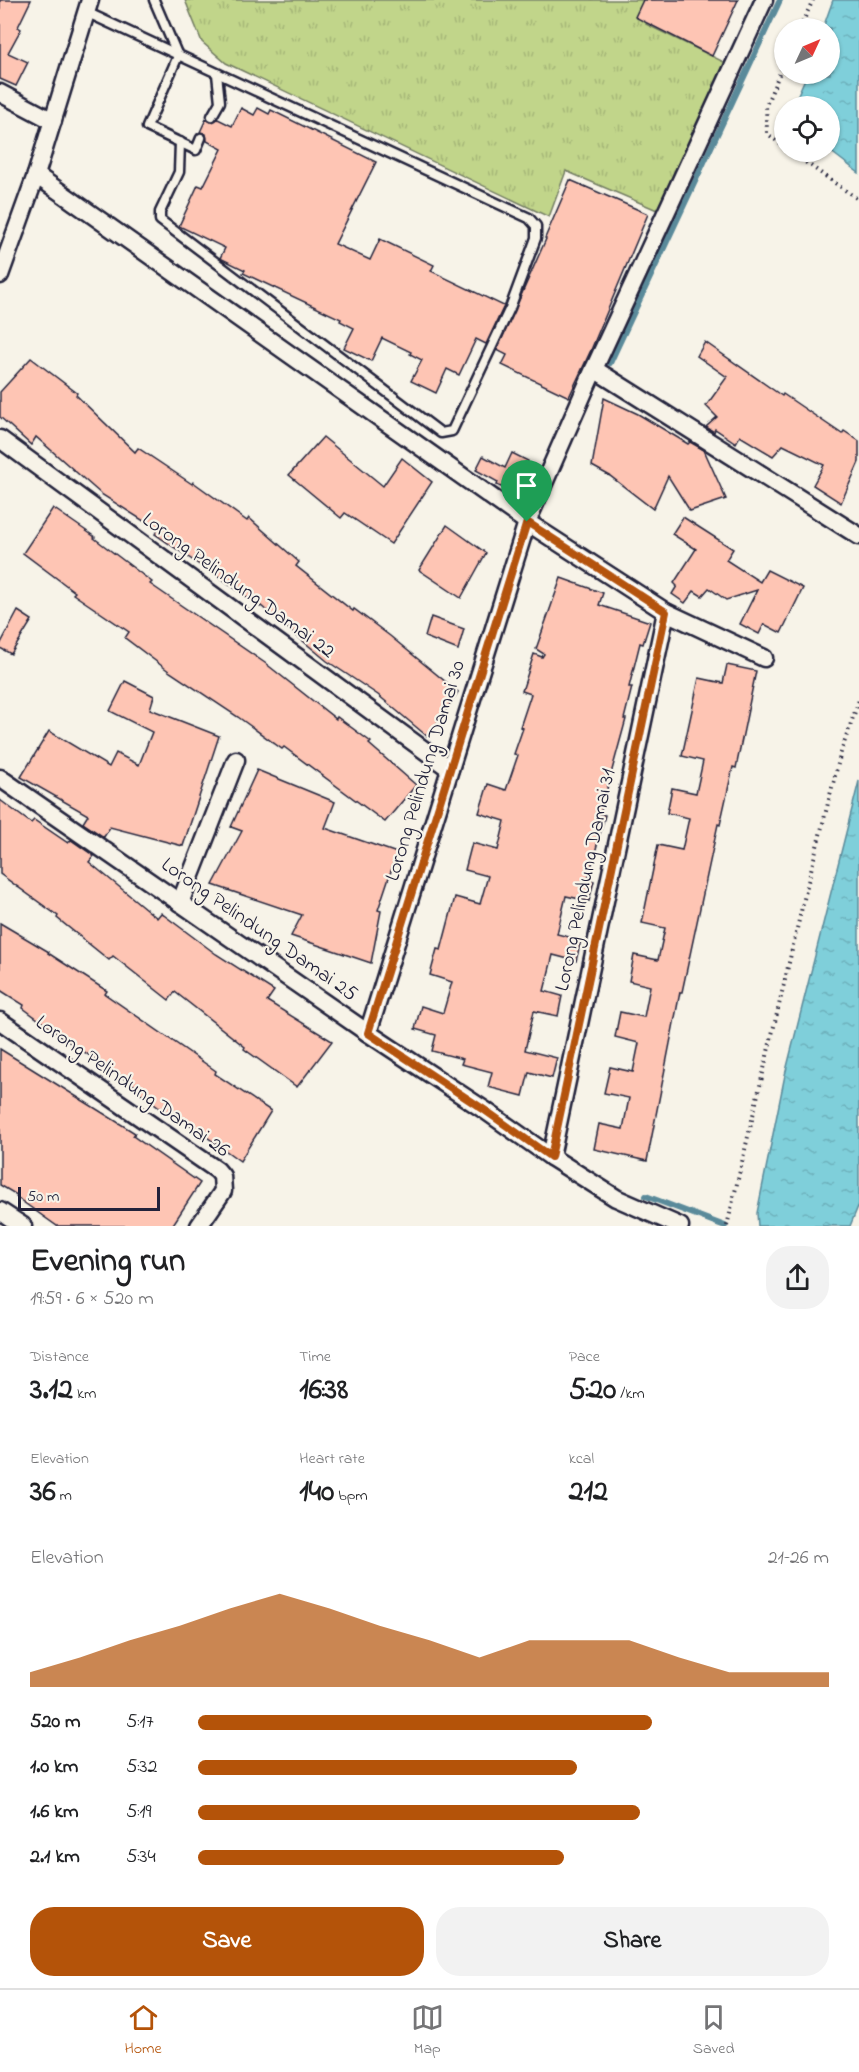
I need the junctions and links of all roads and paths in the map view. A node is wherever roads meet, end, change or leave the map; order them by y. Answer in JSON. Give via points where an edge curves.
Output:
{"nodes":[{"id":1,"x":154,"y":0,"type":"edge"},
{"id":2,"x":764,"y":0,"type":"edge"},
{"id":3,"x":813,"y":0,"type":"edge"},
{"id":4,"x":88,"y":6,"type":"edge"},
{"id":5,"x":805,"y":18,"type":"edge"},
{"id":6,"x":178,"y":57,"type":"junction"},
{"id":7,"x":218,"y":75,"type":"junction"},
{"id":8,"x":775,"y":84,"type":"edge"},
{"id":9,"x":0,"y":93,"type":"edge"},
{"id":10,"x":212,"y":116,"type":"dead end"},
{"id":11,"x":53,"y":121,"type":"junction"},
{"id":12,"x":201,"y":138,"type":"dead end"},
{"id":13,"x":774,"y":139,"type":"edge"},
{"id":14,"x":180,"y":142,"type":"junction"},
{"id":15,"x":805,"y":162,"type":"edge"},
{"id":16,"x":36,"y":175,"type":"junction"},
{"id":17,"x":859,"y":200,"type":"edge"},
{"id":18,"x":0,"y":276,"type":"edge"},
{"id":19,"x":594,"y":369,"type":"junction"},
{"id":20,"x":0,"y":439,"type":"edge"},
{"id":21,"x":527,"y":522,"type":"junction"},
{"id":22,"x":859,"y":536,"type":"edge"},
{"id":23,"x":666,"y":612,"type":"junction"},
{"id":24,"x":764,"y":658,"type":"dead end"},
{"id":25,"x":859,"y":700,"type":"edge"},
{"id":26,"x":236,"y":760,"type":"dead end"},
{"id":27,"x":450,"y":769,"type":"junction"},
{"id":28,"x":0,"y":778,"type":"edge"},
{"id":29,"x":180,"y":903,"type":"junction"},
{"id":30,"x":0,"y":1021,"type":"edge"},
{"id":31,"x":368,"y":1033,"type":"junction"},
{"id":32,"x":551,"y":1157,"type":"junction"},
{"id":33,"x":0,"y":1211,"type":"edge"},
{"id":34,"x":23,"y":1226,"type":"edge"},
{"id":35,"x":199,"y":1226,"type":"edge"},
{"id":36,"x":680,"y":1226,"type":"edge"},
{"id":37,"x":728,"y":1226,"type":"edge"}],
"edges":[{"from":1,"to":6,"type":"lane"},
{"from":2,"to":19,"type":"street","name":"Lorong Pelindung Damai 30"},
{"from":3,"to":5,"type":"path"},
{"from":4,"to":6,"type":"lane"},
{"from":4,"to":11,"type":"street"},
{"from":6,"to":7,"type":"lane"},
{"from":6,"to":14,"type":"lane","via":[[147,127]]},
{"from":7,"to":10,"type":"lane","via":[[220,102]]},
{"from":7,"to":14,"type":"lane","via":[[529,218],[536,226],[536,238],[510,308],[452,431],[441,433],[160,220],[179,172]]},
{"from":8,"to":13,"type":"path","via":[[766,105],[767,133]]},
{"from":9,"to":11,"type":"street"},
{"from":11,"to":16,"type":"street"},
{"from":12,"to":14,"type":"lane","via":[[196,150]]},
{"from":15,"to":17,"type":"path"},
{"from":16,"to":18,"type":"street"},
{"from":16,"to":21,"type":"street"},
{"from":19,"to":21,"type":"street","name":"Lorong Pelindung Damai 30"},
{"from":19,"to":22,"type":"street"},
{"from":20,"to":27,"type":"street","name":"Lorong Pelindung Damai 22"},
{"from":21,"to":23,"type":"street"},
{"from":21,"to":27,"type":"street","name":"Lorong Pelindung Damai 30"},
{"from":23,"to":24,"type":"street"},
{"from":23,"to":32,"type":"street","name":"Lorong Pelindung Damai 31"},
{"from":25,"to":37,"type":"path","via":[[841,752],[807,886]]},
{"from":26,"to":29,"type":"street"},
{"from":27,"to":31,"type":"street","name":"Lorong Pelindung Damai 30"},
{"from":28,"to":29,"type":"street","name":"Lorong Pelindung Damai 25"},
{"from":29,"to":31,"type":"street","name":"Lorong Pelindung Damai 25"},
{"from":30,"to":35,"type":"street","name":"Lorong Pelindung Damai 26","via":[[217,1170],[223,1191]]},
{"from":31,"to":32,"type":"street","name":"Lorong Pelindung Damai 25"},
{"from":32,"to":36,"type":"street","name":"Lorong Pelindung Damai 25","via":[[616,1198]]},
{"from":33,"to":34,"type":"street"}]}
